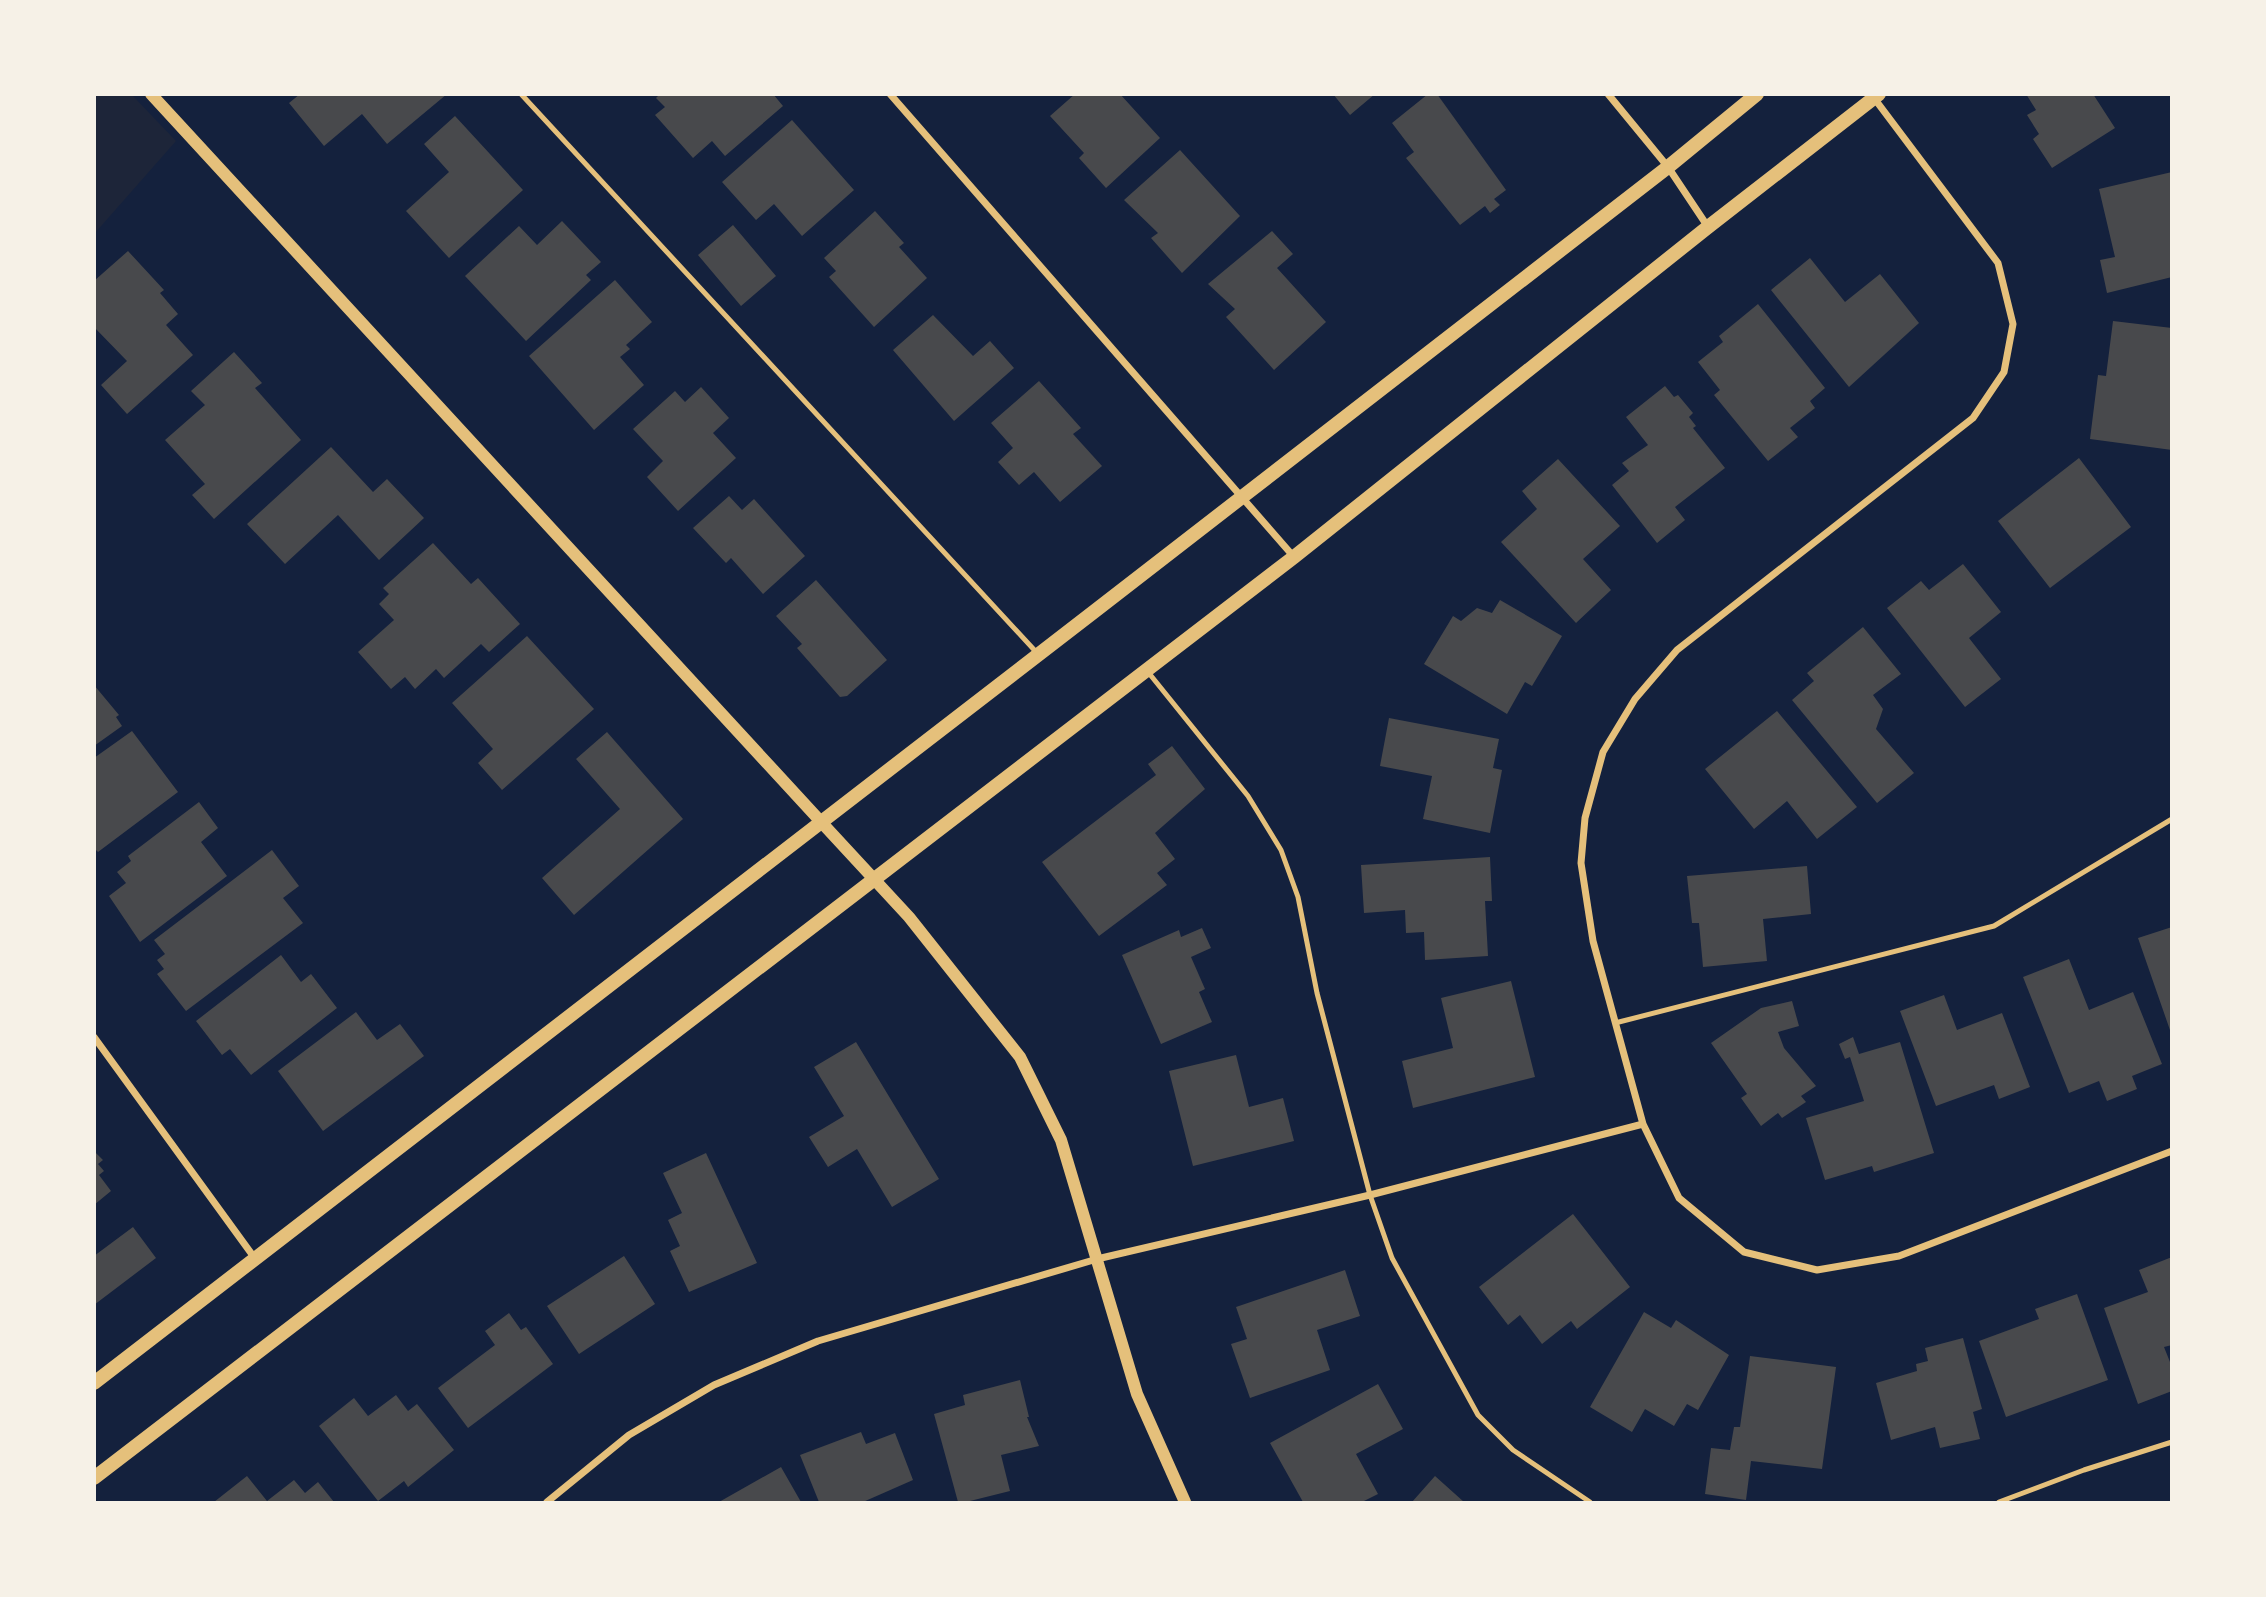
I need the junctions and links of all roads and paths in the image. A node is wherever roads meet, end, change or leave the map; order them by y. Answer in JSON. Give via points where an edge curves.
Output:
{"nodes":[{"id":1,"x":151,"y":94,"type":"edge"},
{"id":2,"x":521,"y":94,"type":"edge"},
{"id":3,"x":890,"y":94,"type":"edge"},
{"id":4,"x":1608,"y":94,"type":"edge"},
{"id":5,"x":1757,"y":94,"type":"edge"},
{"id":6,"x":1875,"y":96,"type":"edge"},
{"id":7,"x":1668,"y":167,"type":"junction"},
{"id":8,"x":1708,"y":227,"type":"junction"},
{"id":9,"x":1241,"y":497,"type":"junction"},
{"id":10,"x":1294,"y":557,"type":"junction"},
{"id":11,"x":1038,"y":654,"type":"junction"},
{"id":12,"x":1146,"y":670,"type":"junction"},
{"id":13,"x":2172,"y":819,"type":"edge"},
{"id":14,"x":823,"y":824,"type":"junction"},
{"id":15,"x":874,"y":877,"type":"junction"},
{"id":16,"x":1615,"y":1023,"type":"junction"},
{"id":17,"x":94,"y":1037,"type":"edge"},
{"id":18,"x":1643,"y":1124,"type":"junction"},
{"id":19,"x":2172,"y":1151,"type":"edge"},
{"id":20,"x":1370,"y":1195,"type":"junction"},
{"id":21,"x":1097,"y":1259,"type":"junction"},
{"id":22,"x":256,"y":1260,"type":"junction"},
{"id":23,"x":94,"y":1383,"type":"edge"},
{"id":24,"x":2172,"y":1442,"type":"edge"},
{"id":25,"x":94,"y":1478,"type":"edge"},
{"id":26,"x":547,"y":1503,"type":"edge"},
{"id":27,"x":1185,"y":1503,"type":"edge"},
{"id":28,"x":1590,"y":1503,"type":"edge"},
{"id":29,"x":1999,"y":1503,"type":"edge"}],
"edges":[{"from":1,"to":14,"type":"street"},
{"from":2,"to":11,"type":"lane"},
{"from":3,"to":9,"type":"street"},
{"from":4,"to":7,"type":"street"},
{"from":5,"to":7,"type":"main road"},
{"from":6,"to":8,"type":"main road"},
{"from":6,"to":16,"type":"street","via":[[1998,263],[2013,324],[2004,372],[1973,418],[1677,650],[1635,699],[1602,752],[1585,818],[1581,863],[1593,941]]},
{"from":7,"to":8,"type":"street"},
{"from":7,"to":9,"type":"main road"},
{"from":8,"to":10,"type":"main road"},
{"from":9,"to":10,"type":"street"},
{"from":9,"to":11,"type":"main road"},
{"from":10,"to":12,"type":"main road"},
{"from":11,"to":14,"type":"main road"},
{"from":12,"to":15,"type":"main road"},
{"from":12,"to":20,"type":"lane","via":[[1248,796],[1281,850],[1298,897],[1317,993]]},
{"from":13,"to":16,"type":"lane","via":[[1994,926]]},
{"from":14,"to":15,"type":"street"},
{"from":14,"to":22,"type":"main road"},
{"from":15,"to":21,"type":"street","via":[[1020,1057],[1060,1140]]},
{"from":15,"to":25,"type":"main road"},
{"from":16,"to":18,"type":"street"},
{"from":17,"to":22,"type":"street"},
{"from":18,"to":19,"type":"street","via":[[1679,1198],[1744,1252],[1817,1270],[1899,1256]]},
{"from":18,"to":20,"type":"street"},
{"from":20,"to":21,"type":"street"},
{"from":20,"to":28,"type":"lane","via":[[1392,1258],[1478,1415],[1513,1450]]},
{"from":21,"to":26,"type":"street","via":[[818,1341],[714,1385],[629,1435]]},
{"from":21,"to":27,"type":"street","via":[[1137,1394]]},
{"from":22,"to":23,"type":"main road"},
{"from":24,"to":29,"type":"lane"}]}
